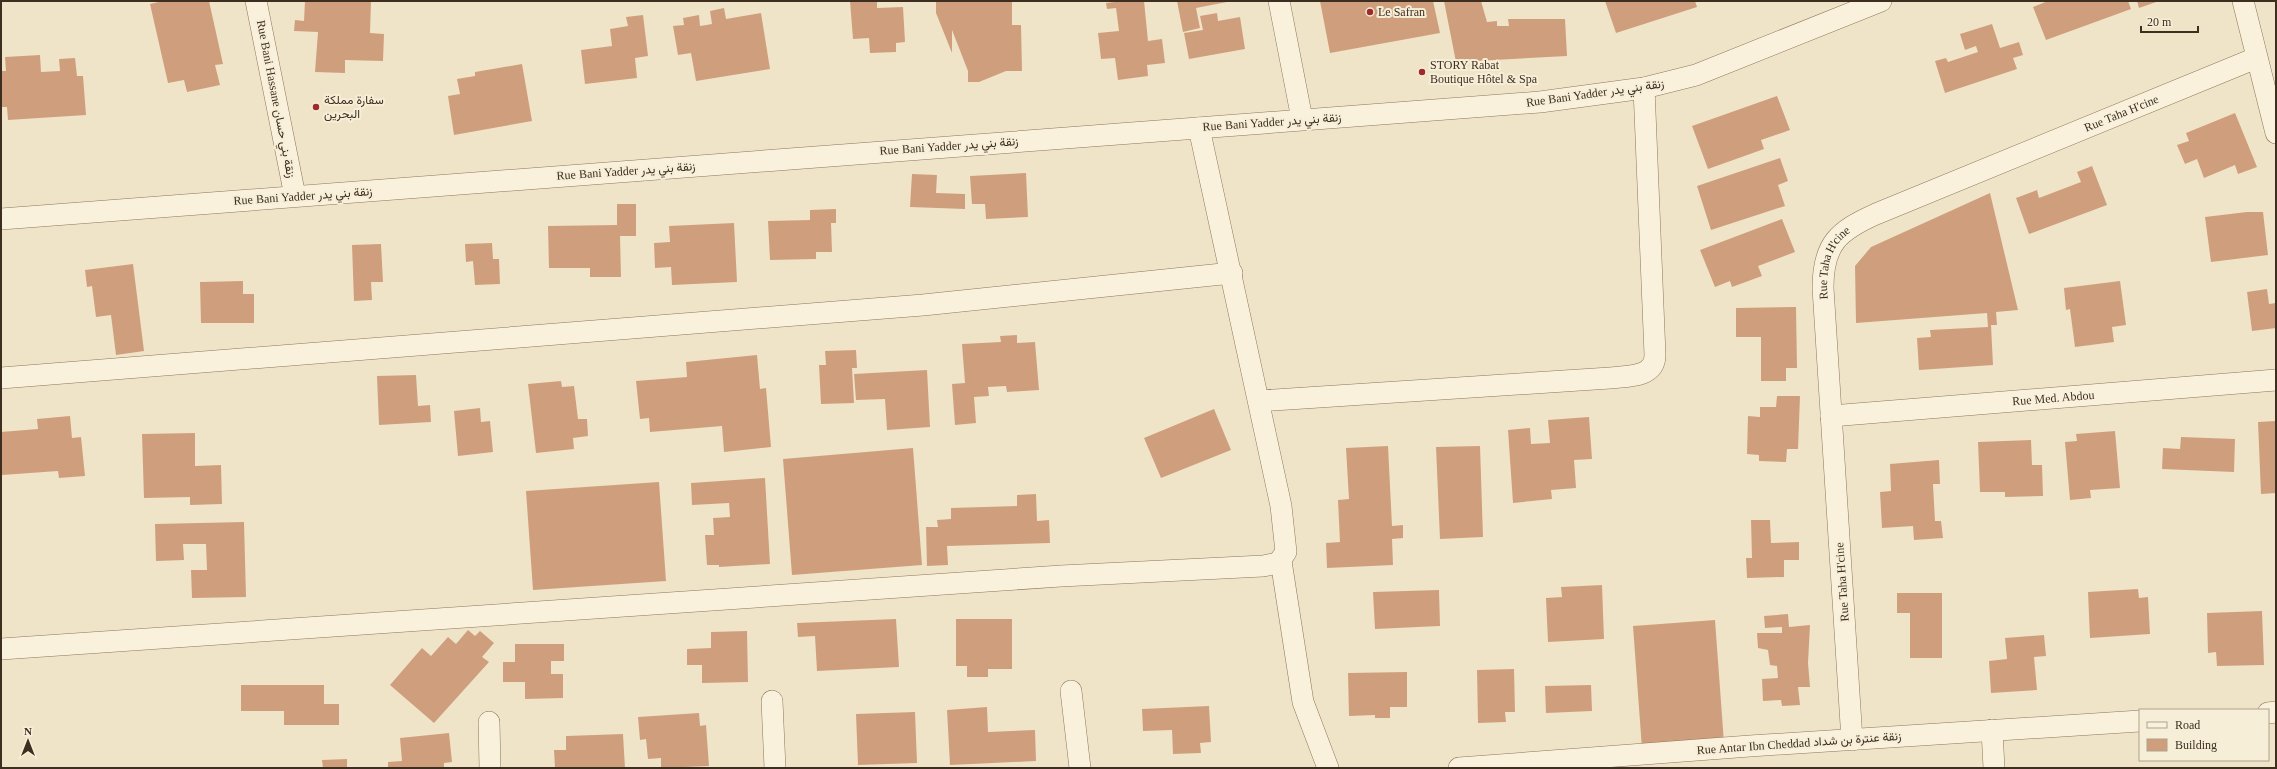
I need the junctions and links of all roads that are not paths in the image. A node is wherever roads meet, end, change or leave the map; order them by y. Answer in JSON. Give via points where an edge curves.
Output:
{"nodes":[{"id":1,"x":256,"y":1,"type":"edge"},
{"id":2,"x":1278,"y":1,"type":"edge"},
{"id":3,"x":1881,"y":1,"type":"edge"},
{"id":4,"x":2243,"y":1,"type":"edge"},
{"id":5,"x":2256,"y":58,"type":"junction"},
{"id":6,"x":1644,"y":88,"type":"junction"},
{"id":7,"x":1302,"y":119,"type":"junction"},
{"id":8,"x":1199,"y":128,"type":"junction"},
{"id":9,"x":2276,"y":133,"type":"edge"},
{"id":10,"x":295,"y":196,"type":"junction"},
{"id":11,"x":1,"y":218,"type":"edge"},
{"id":12,"x":1232,"y":273,"type":"junction"},
{"id":13,"x":1,"y":378,"type":"edge"},
{"id":14,"x":2276,"y":380,"type":"edge"},
{"id":15,"x":1259,"y":402,"type":"junction"},
{"id":16,"x":1831,"y":416,"type":"junction"},
{"id":17,"x":1281,"y":561,"type":"junction"},
{"id":18,"x":1,"y":649,"type":"edge"},
{"id":19,"x":1071,"y":691,"type":"dead end"},
{"id":20,"x":772,"y":701,"type":"dead end"},
{"id":21,"x":2139,"y":721,"type":"edge"},
{"id":22,"x":488,"y":722,"type":"dead end"},
{"id":23,"x":1992,"y":730,"type":"junction"},
{"id":24,"x":1852,"y":740,"type":"junction"},
{"id":25,"x":1647,"y":761,"type":"edge"},
{"id":26,"x":490,"y":768,"type":"edge"},
{"id":27,"x":775,"y":768,"type":"edge"},
{"id":28,"x":1080,"y":768,"type":"edge"},
{"id":29,"x":1328,"y":768,"type":"edge"},
{"id":30,"x":1459,"y":768,"type":"edge"},
{"id":31,"x":1994,"y":768,"type":"edge"}],
"edges":[{"from":1,"to":10,"type":"street","name":"Rue Bani Hassane زنقة بني حسان"},
{"from":2,"to":7,"type":"street"},
{"from":3,"to":6,"type":"street","name":"Rue Bani Yadder زنقة بني يدر","via":[[1696,75]]},
{"from":4,"to":5,"type":"street"},
{"from":5,"to":9,"type":"street"},
{"from":5,"to":16,"type":"street","name":"Rue Taha H'cine","via":[[1876,214],[1842,233],[1827,251],[1823,276]]},
{"from":6,"to":7,"type":"street","name":"Rue Bani Yadder زنقة بني يدر","via":[[1540,102]]},
{"from":6,"to":15,"type":"street","via":[[1655,356],[1655,363],[1651,369],[1644,373],[1610,378]]},
{"from":7,"to":8,"type":"street","name":"Rue Bani Yadder زنقة بني يدر"},
{"from":8,"to":10,"type":"street","name":"Rue Bani Yadder زنقة بني يدر"},
{"from":8,"to":12,"type":"street"},
{"from":10,"to":11,"type":"street","name":"Rue Bani Yadder زنقة بني يدر"},
{"from":12,"to":13,"type":"street","via":[[923,305]]},
{"from":12,"to":15,"type":"street"},
{"from":14,"to":16,"type":"street","name":"Rue Med. Abdou"},
{"from":15,"to":17,"type":"street","via":[[1284,524],[1286,552]]},
{"from":16,"to":24,"type":"street","name":"Rue Taha H'cine"},
{"from":17,"to":18,"type":"street","via":[[1263,566],[1061,576]]},
{"from":17,"to":29,"type":"street","via":[[1303,702]]},
{"from":19,"to":28,"type":"street"},
{"from":20,"to":27,"type":"street"},
{"from":21,"to":23,"type":"street","name":"Rue Antar Ibn Cheddad زنقة عنترة بن شداد"},
{"from":22,"to":26,"type":"street"},
{"from":23,"to":24,"type":"street","name":"Rue Antar Ibn Cheddad زنقة عنترة بن شداد"},
{"from":23,"to":31,"type":"street"},
{"from":24,"to":25,"type":"street","name":"Rue Antar Ibn Cheddad زنقة عنترة بن شداد"},
{"from":25,"to":30,"type":"street","name":"Rue Antar Ibn Cheddad زنقة عنترة بن شداد"}]}
